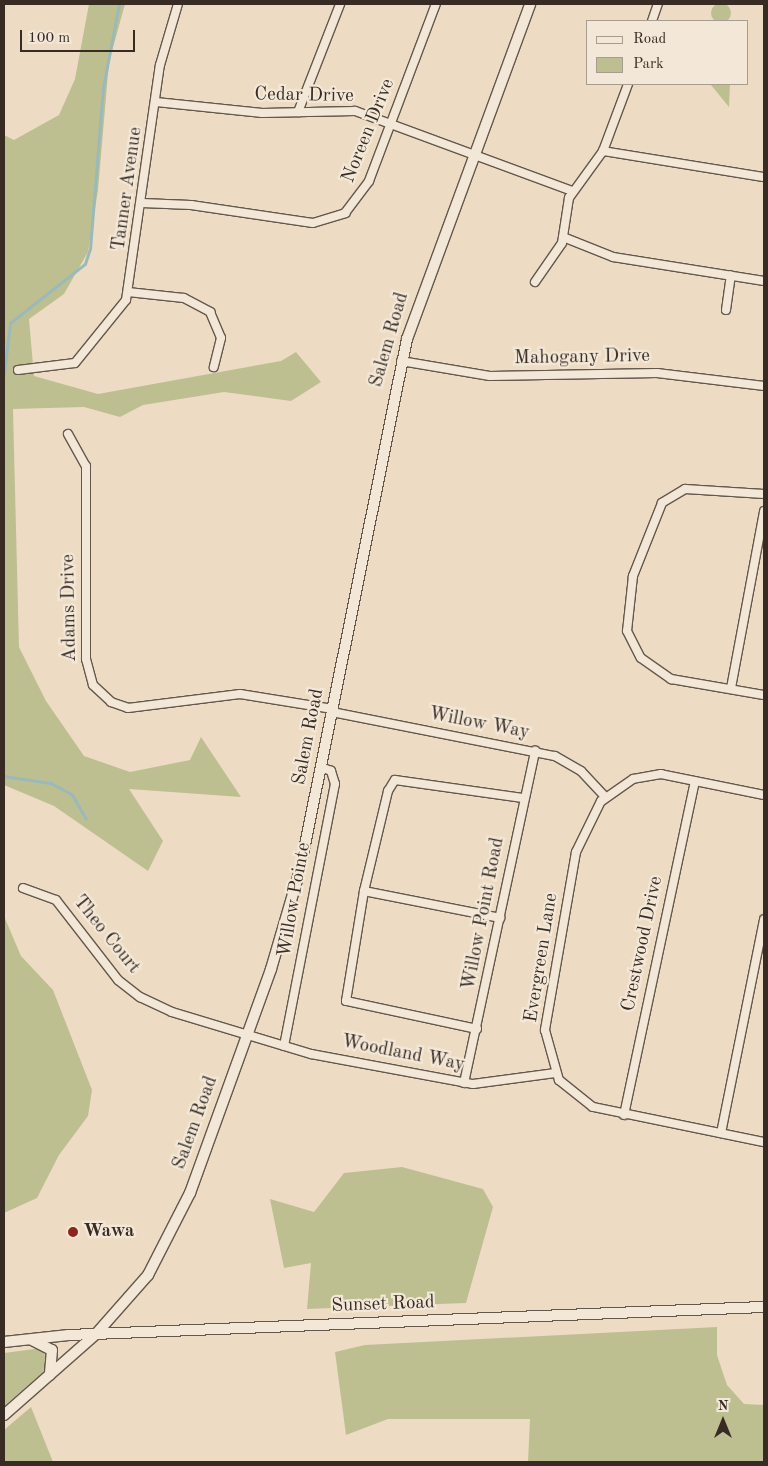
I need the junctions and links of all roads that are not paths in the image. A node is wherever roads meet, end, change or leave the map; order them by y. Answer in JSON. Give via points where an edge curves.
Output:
{"nodes":[{"id":1,"x":178,"y":4,"type":"edge"},
{"id":2,"x":340,"y":4,"type":"edge"},
{"id":3,"x":436,"y":4,"type":"edge"},
{"id":4,"x":530,"y":4,"type":"edge"},
{"id":5,"x":658,"y":4,"type":"edge"},
{"id":6,"x":652,"y":20,"type":"edge"},
{"id":7,"x":628,"y":85,"type":"edge"},
{"id":8,"x":156,"y":102,"type":"junction"},
{"id":9,"x":298,"y":112,"type":"junction"},
{"id":10,"x":390,"y":121,"type":"junction"},
{"id":11,"x":602,"y":151,"type":"junction"},
{"id":12,"x":474,"y":156,"type":"junction"},
{"id":13,"x":764,"y":177,"type":"edge"},
{"id":14,"x":572,"y":191,"type":"junction"},
{"id":15,"x":142,"y":203,"type":"junction"},
{"id":16,"x":563,"y":237,"type":"junction"},
{"id":17,"x":731,"y":275,"type":"junction"},
{"id":18,"x":764,"y":281,"type":"edge"},
{"id":19,"x":535,"y":282,"type":"dead end"},
{"id":20,"x":128,"y":292,"type":"junction"},
{"id":21,"x":726,"y":310,"type":"dead end"},
{"id":22,"x":401,"y":361,"type":"junction"},
{"id":23,"x":214,"y":367,"type":"dead end"},
{"id":24,"x":18,"y":370,"type":"dead end"},
{"id":25,"x":764,"y":386,"type":"edge"},
{"id":26,"x":68,"y":434,"type":"dead end"},
{"id":27,"x":764,"y":494,"type":"edge"},
{"id":28,"x":764,"y":511,"type":"edge"},
{"id":29,"x":731,"y":688,"type":"junction"},
{"id":30,"x":764,"y":695,"type":"edge"},
{"id":31,"x":333,"y":711,"type":"junction"},
{"id":32,"x":535,"y":752,"type":"junction"},
{"id":33,"x":321,"y":767,"type":"junction"},
{"id":34,"x":695,"y":781,"type":"junction"},
{"id":35,"x":764,"y":795,"type":"edge"},
{"id":36,"x":605,"y":797,"type":"junction"},
{"id":37,"x":523,"y":798,"type":"junction"},
{"id":38,"x":23,"y":888,"type":"dead end"},
{"id":39,"x":364,"y":890,"type":"junction"},
{"id":40,"x":500,"y":918,"type":"junction"},
{"id":41,"x":764,"y":919,"type":"edge"},
{"id":42,"x":477,"y":1029,"type":"junction"},
{"id":43,"x":247,"y":1033,"type":"junction"},
{"id":44,"x":284,"y":1046,"type":"junction"},
{"id":45,"x":555,"y":1073,"type":"junction"},
{"id":46,"x":464,"y":1082,"type":"junction"},
{"id":47,"x":624,"y":1115,"type":"junction"},
{"id":48,"x":721,"y":1133,"type":"junction"},
{"id":49,"x":764,"y":1142,"type":"edge"},
{"id":50,"x":764,"y":1307,"type":"edge"},
{"id":51,"x":96,"y":1334,"type":"junction"},
{"id":52,"x":29,"y":1340,"type":"junction"},
{"id":53,"x":4,"y":1342,"type":"edge"},
{"id":54,"x":50,"y":1375,"type":"junction"},
{"id":55,"x":4,"y":1415,"type":"edge"}],
"edges":[{"from":1,"to":8,"type":"street","name":"Tanner Avenue","via":[[163,49]]},
{"from":2,"to":9,"type":"street"},
{"from":3,"to":10,"type":"street","name":"Noreen Drive"},
{"from":4,"to":12,"type":"street","name":"Salem Road"},
{"from":5,"to":6,"type":"street"},
{"from":7,"to":11,"type":"street"},
{"from":8,"to":9,"type":"street","name":"Cedar Drive","via":[[253,112]]},
{"from":8,"to":15,"type":"street","name":"Tanner Avenue"},
{"from":9,"to":10,"type":"street","name":"Cedar Drive","via":[[346,110]]},
{"from":10,"to":12,"type":"street","name":"Cedar Drive"},
{"from":10,"to":15,"type":"street","name":"Noreen Drive","via":[[361,195],[345,213],[330,220],[296,222],[191,205]]},
{"from":11,"to":13,"type":"street"},
{"from":11,"to":14,"type":"street"},
{"from":12,"to":14,"type":"street","name":"Cedar Drive"},
{"from":12,"to":22,"type":"street","name":"Salem Road","via":[[425,282]]},
{"from":14,"to":16,"type":"street"},
{"from":15,"to":20,"type":"street","name":"Tanner Avenue"},
{"from":16,"to":17,"type":"street","via":[[613,257]]},
{"from":16,"to":19,"type":"street"},
{"from":17,"to":18,"type":"street"},
{"from":17,"to":21,"type":"street"},
{"from":20,"to":23,"type":"street","via":[[184,298],[210,312],[221,338]]},
{"from":20,"to":24,"type":"street","name":"Tanner Avenue","via":[[109,326],[75,364]]},
{"from":22,"to":25,"type":"street","name":"Mahogany Drive","via":[[490,376],[657,373]]},
{"from":22,"to":31,"type":"street","name":"Salem Road"},
{"from":26,"to":31,"type":"street","name":"Adams Drive","via":[[86,466],[86,659],[93,685],[111,702],[128,708],[240,694]]},
{"from":27,"to":29,"type":"street","via":[[685,489],[662,503],[632,576],[627,631],[641,658],[671,679]]},
{"from":28,"to":29,"type":"street"},
{"from":29,"to":30,"type":"street"},
{"from":31,"to":32,"type":"street","name":"Willow Way"},
{"from":31,"to":33,"type":"street","name":"Salem Road"},
{"from":32,"to":36,"type":"street","name":"Willow Way","via":[[576,768]]},
{"from":32,"to":37,"type":"street","name":"Willow Point Road"},
{"from":33,"to":43,"type":"street","name":"Salem Road","via":[[288,916]]},
{"from":33,"to":44,"type":"street","name":"Willow Pointe","via":[[331,771],[335,784]]},
{"from":34,"to":35,"type":"street"},
{"from":34,"to":36,"type":"street","via":[[661,774],[642,776]]},
{"from":34,"to":47,"type":"street","name":"Crestwood Drive"},
{"from":36,"to":45,"type":"street","name":"Evergreen Lane","via":[[579,843],[550,986],[545,1030]]},
{"from":37,"to":39,"type":"street","via":[[395,780],[388,791]]},
{"from":37,"to":40,"type":"street","name":"Willow Point Road"},
{"from":38,"to":43,"type":"street","name":"Theo Court","via":[[56,900],[112,974],[140,997],[199,1021]]},
{"from":39,"to":40,"type":"street"},
{"from":39,"to":42,"type":"street","via":[[346,1001]]},
{"from":40,"to":42,"type":"street","name":"Willow Point Road"},
{"from":41,"to":48,"type":"street"},
{"from":42,"to":46,"type":"street","name":"Willow Point Road"},
{"from":43,"to":44,"type":"street","name":"Woodland Way"},
{"from":43,"to":51,"type":"street","name":"Salem Road","via":[[175,1229],[148,1276]]},
{"from":44,"to":46,"type":"street","name":"Woodland Way"},
{"from":45,"to":46,"type":"street","name":"Woodland Way","via":[[498,1084]]},
{"from":45,"to":47,"type":"street","via":[[581,1100]]},
{"from":47,"to":48,"type":"street"},
{"from":48,"to":49,"type":"street"},
{"from":50,"to":51,"type":"street","name":"Sunset Road"},
{"from":51,"to":52,"type":"street","name":"Sunset Road"},
{"from":51,"to":54,"type":"street","name":"Salem Road"},
{"from":52,"to":53,"type":"street","name":"Sunset Road"},
{"from":52,"to":54,"type":"street","via":[[52,1350]]},
{"from":54,"to":55,"type":"street","name":"Salem Road"}]}
